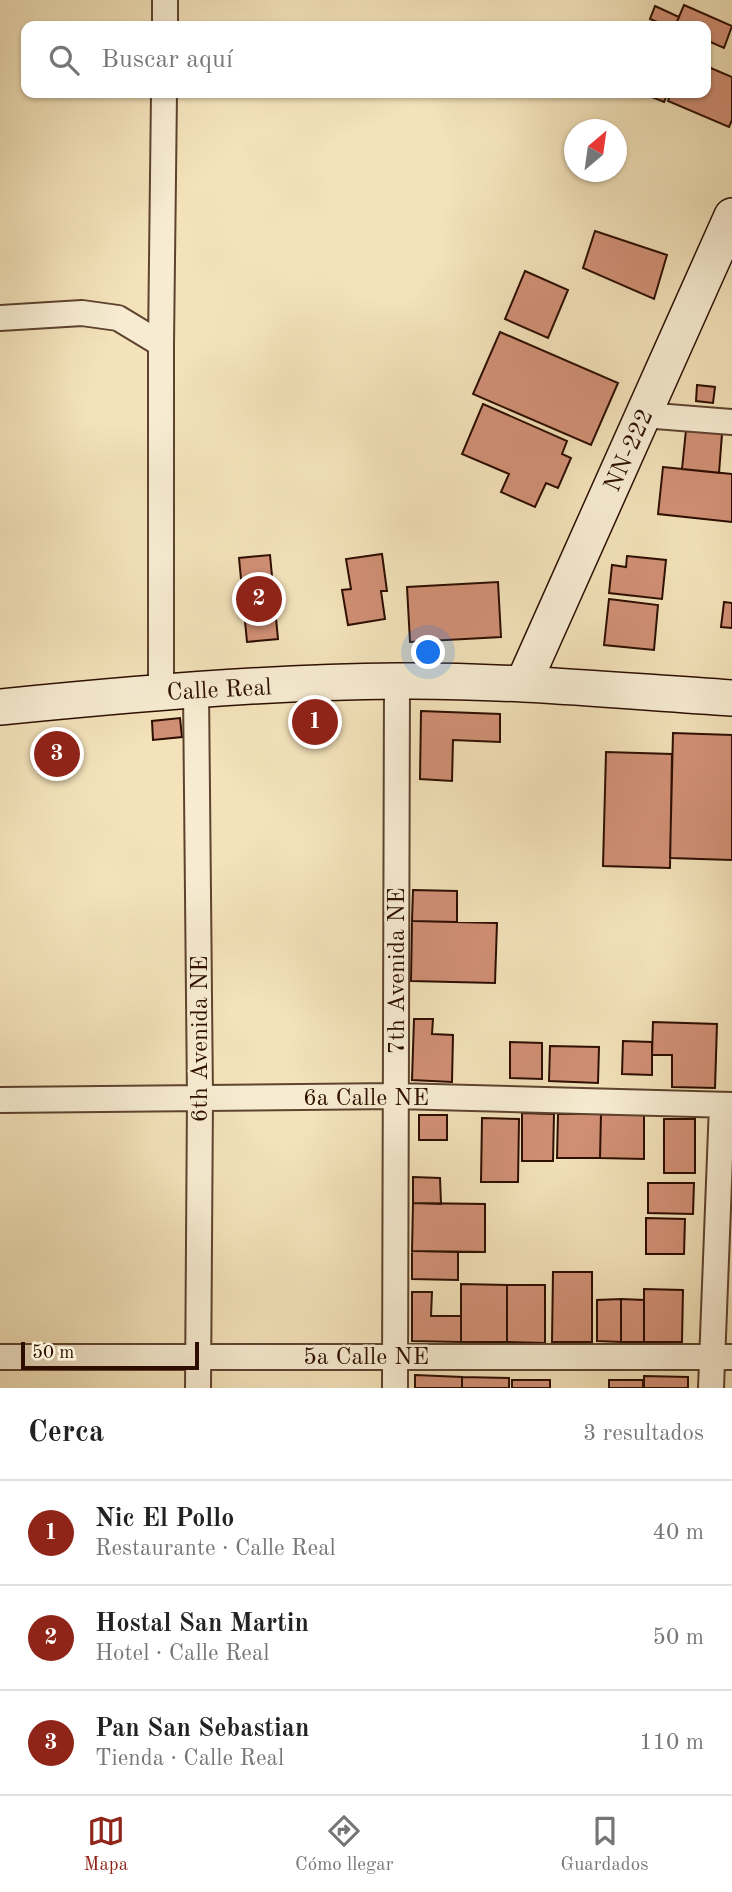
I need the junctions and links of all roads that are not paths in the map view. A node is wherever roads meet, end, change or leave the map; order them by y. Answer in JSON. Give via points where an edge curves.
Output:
{"nodes":[{"id":1,"x":165,"y":0,"type":"edge"},
{"id":2,"x":165,"y":21,"type":"edge"},
{"id":3,"x":164,"y":98,"type":"edge"},
{"id":4,"x":732,"y":216,"type":"edge"},
{"id":5,"x":0,"y":318,"type":"edge"},
{"id":6,"x":161,"y":344,"type":"junction"},
{"id":7,"x":643,"y":415,"type":"junction"},
{"id":8,"x":732,"y":422,"type":"edge"},
{"id":9,"x":397,"y":681,"type":"junction"},
{"id":10,"x":523,"y":684,"type":"junction"},
{"id":11,"x":196,"y":690,"type":"junction"},
{"id":12,"x":161,"y":691,"type":"junction"},
{"id":13,"x":732,"y":698,"type":"edge"},
{"id":14,"x":0,"y":707,"type":"edge"},
{"id":15,"x":396,"y":1096,"type":"junction"},
{"id":16,"x":201,"y":1098,"type":"junction"},
{"id":17,"x":0,"y":1100,"type":"edge"},
{"id":18,"x":727,"y":1105,"type":"edge"},
{"id":19,"x":198,"y":1356,"type":"junction"},
{"id":20,"x":396,"y":1356,"type":"junction"},
{"id":21,"x":722,"y":1356,"type":"edge"},
{"id":22,"x":0,"y":1357,"type":"edge"},
{"id":23,"x":198,"y":1388,"type":"edge"},
{"id":24,"x":395,"y":1388,"type":"edge"},
{"id":25,"x":711,"y":1388,"type":"edge"}],
"edges":[{"from":1,"to":2,"type":"street"},
{"from":3,"to":6,"type":"street"},
{"from":4,"to":7,"type":"main road","name":"NN-222"},
{"from":5,"to":6,"type":"street","via":[[94,314],[118,318]]},
{"from":6,"to":12,"type":"street"},
{"from":7,"to":8,"type":"street"},
{"from":7,"to":10,"type":"main road","name":"NN-222"},
{"from":9,"to":10,"type":"main road","name":"Calle Real"},
{"from":9,"to":11,"type":"main road","name":"Calle Real"},
{"from":9,"to":15,"type":"street","name":"7th Avenida NE"},
{"from":10,"to":13,"type":"main road","name":"Calle Real"},
{"from":11,"to":12,"type":"main road","name":"Calle Real"},
{"from":11,"to":16,"type":"street","name":"6th Avenida NE"},
{"from":12,"to":14,"type":"main road","name":"Calle Real"},
{"from":15,"to":16,"type":"street","name":"6a Calle NE"},
{"from":15,"to":18,"type":"street","name":"6a Calle NE"},
{"from":15,"to":20,"type":"street","name":"7th Avenida NE"},
{"from":16,"to":17,"type":"street","name":"6a Calle NE"},
{"from":16,"to":19,"type":"street","name":"6th Avenida NE"},
{"from":18,"to":21,"type":"street"},
{"from":19,"to":20,"type":"street","name":"5a Calle NE"},
{"from":19,"to":22,"type":"street","name":"5a Calle NE"},
{"from":19,"to":23,"type":"street","name":"6th Avenida NE"},
{"from":20,"to":21,"type":"street","name":"5a Calle NE"},
{"from":20,"to":24,"type":"street","name":"7th Avenida NE"},
{"from":21,"to":25,"type":"street"}]}
